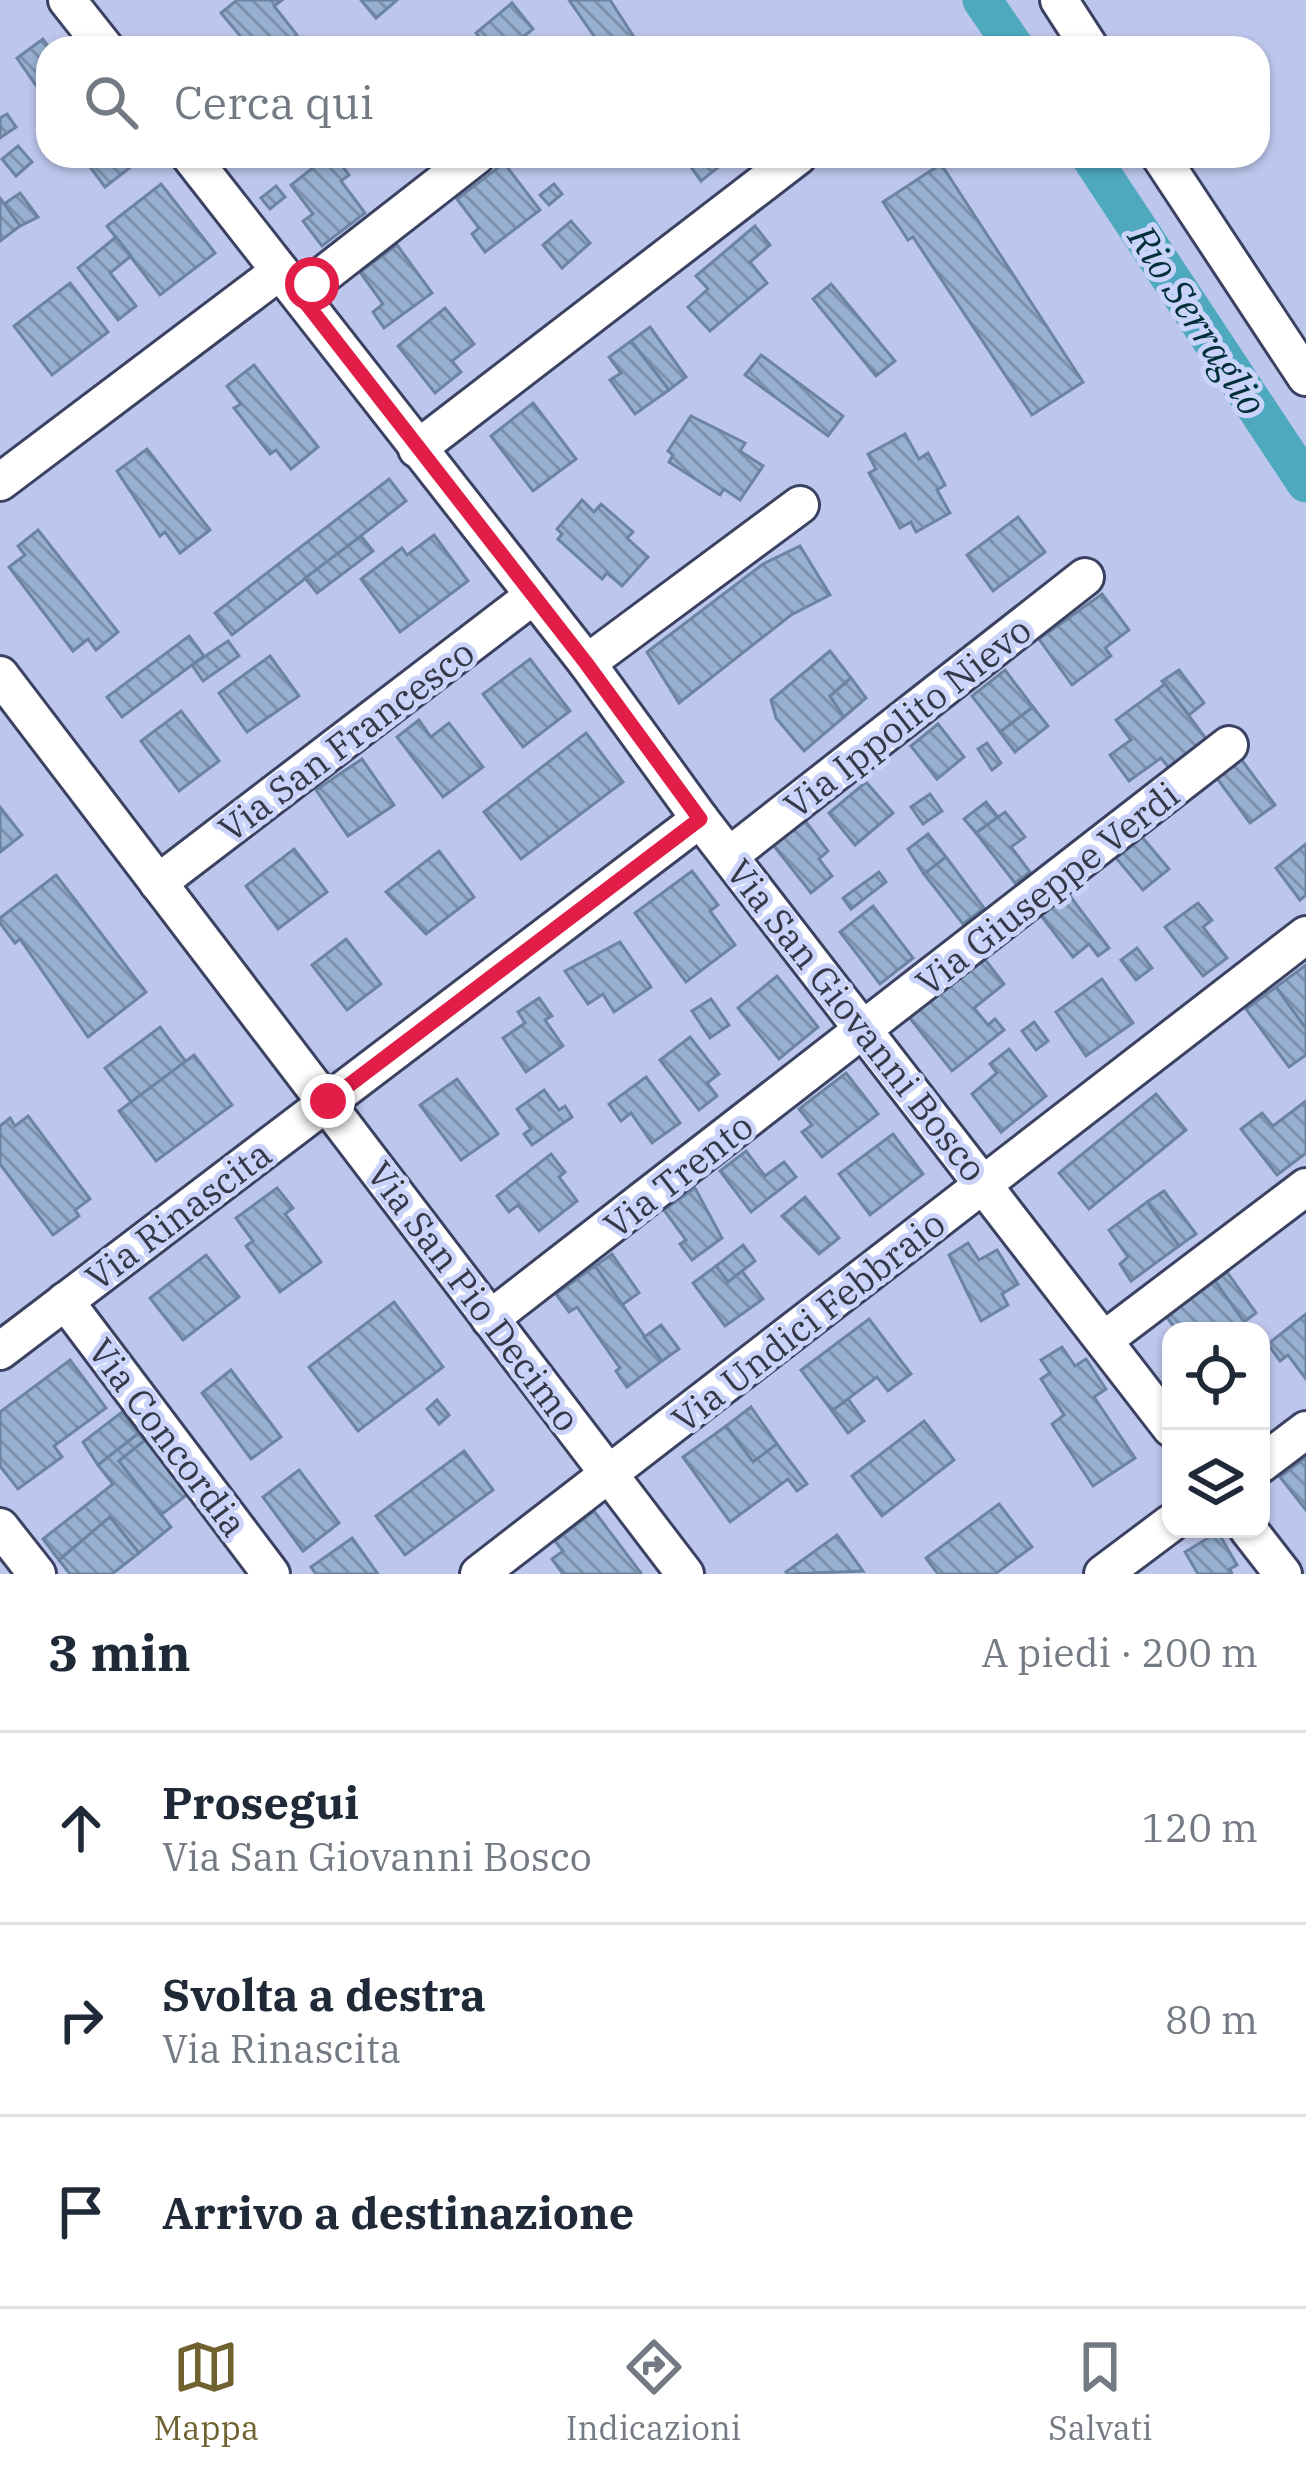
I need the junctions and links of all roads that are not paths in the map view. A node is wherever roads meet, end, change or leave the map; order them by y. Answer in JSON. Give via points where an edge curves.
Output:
{"nodes":[{"id":1,"x":67,"y":0,"type":"edge"},
{"id":2,"x":1059,"y":0,"type":"edge"},
{"id":3,"x":96,"y":36,"type":"edge"},
{"id":4,"x":1082,"y":36,"type":"edge"},
{"id":5,"x":200,"y":168,"type":"edge"},
{"id":6,"x":458,"y":168,"type":"edge"},
{"id":7,"x":782,"y":168,"type":"edge"},
{"id":8,"x":1168,"y":168,"type":"edge"},
{"id":9,"x":290,"y":282,"type":"junction"},
{"id":10,"x":1306,"y":377,"type":"edge"},
{"id":11,"x":417,"y":449,"type":"junction"},
{"id":12,"x":0,"y":482,"type":"edge"},
{"id":13,"x":800,"y":505,"type":"dead end"},
{"id":14,"x":1085,"y":577,"type":"dead end"},
{"id":15,"x":533,"y":596,"type":"junction"},
{"id":16,"x":586,"y":663,"type":"junction"},
{"id":17,"x":0,"y":675,"type":"edge"},
{"id":18,"x":1228,"y":745,"type":"dead end"},
{"id":19,"x":700,"y":819,"type":"junction"},
{"id":20,"x":729,"y":856,"type":"junction"},
{"id":21,"x":158,"y":884,"type":"junction"},
{"id":22,"x":1306,"y":935,"type":"edge"},
{"id":23,"x":865,"y":1031,"type":"junction"},
{"id":24,"x":328,"y":1101,"type":"junction"},
{"id":25,"x":986,"y":1184,"type":"junction"},
{"id":26,"x":1306,"y":1187,"type":"edge"},
{"id":27,"x":65,"y":1301,"type":"junction"},
{"id":28,"x":490,"y":1319,"type":"junction"},
{"id":29,"x":6,"y":1333,"type":"edge"},
{"id":30,"x":1104,"y":1340,"type":"junction"},
{"id":31,"x":1162,"y":1416,"type":"edge"},
{"id":32,"x":1306,"y":1430,"type":"edge"},
{"id":33,"x":1270,"y":1457,"type":"edge"},
{"id":34,"x":609,"y":1475,"type":"junction"},
{"id":35,"x":0,"y":1527,"type":"edge"},
{"id":36,"x":1162,"y":1529,"type":"edge"},
{"id":37,"x":1255,"y":1538,"type":"edge"},
{"id":38,"x":37,"y":1574,"type":"edge"},
{"id":39,"x":271,"y":1574,"type":"edge"},
{"id":40,"x":479,"y":1574,"type":"edge"},
{"id":41,"x":686,"y":1574,"type":"edge"},
{"id":42,"x":1103,"y":1574,"type":"edge"},
{"id":43,"x":1283,"y":1574,"type":"edge"}],
"edges":[{"from":1,"to":3,"type":"street"},
{"from":2,"to":4,"type":"street"},
{"from":5,"to":9,"type":"street","name":"Via San Giovanni Bosco"},
{"from":6,"to":9,"type":"street"},
{"from":7,"to":11,"type":"street"},
{"from":8,"to":10,"type":"street"},
{"from":9,"to":11,"type":"street","name":"Via San Giovanni Bosco"},
{"from":9,"to":12,"type":"street"},
{"from":11,"to":15,"type":"street","name":"Via San Giovanni Bosco"},
{"from":13,"to":16,"type":"street"},
{"from":14,"to":20,"type":"street","name":"Via Ippolito Nievo"},
{"from":15,"to":16,"type":"street","name":"Via San Giovanni Bosco"},
{"from":15,"to":21,"type":"street","name":"Via San Francesco"},
{"from":16,"to":19,"type":"street","name":"Via San Giovanni Bosco"},
{"from":17,"to":21,"type":"street","name":"Via San Pio Decimo"},
{"from":18,"to":23,"type":"street","name":"Via Giuseppe Verdi"},
{"from":19,"to":20,"type":"street","name":"Via San Giovanni Bosco"},
{"from":19,"to":24,"type":"street","name":"Via Rinascita"},
{"from":20,"to":23,"type":"street","name":"Via San Giovanni Bosco"},
{"from":21,"to":24,"type":"street","name":"Via San Pio Decimo"},
{"from":22,"to":25,"type":"street","name":"Via Undici Febbraio"},
{"from":23,"to":25,"type":"street","name":"Via San Giovanni Bosco"},
{"from":23,"to":28,"type":"street","name":"Via Trento"},
{"from":24,"to":27,"type":"street","name":"Via Rinascita"},
{"from":24,"to":28,"type":"street","name":"Via San Pio Decimo"},
{"from":25,"to":30,"type":"street","name":"Via San Giovanni Bosco"},
{"from":25,"to":34,"type":"street","name":"Via Undici Febbraio"},
{"from":26,"to":30,"type":"street"},
{"from":27,"to":29,"type":"street","name":"Via Rinascita"},
{"from":27,"to":39,"type":"street","name":"Via Concordia"},
{"from":28,"to":34,"type":"street","name":"Via San Pio Decimo"},
{"from":30,"to":31,"type":"street","name":"Via San Giovanni Bosco"},
{"from":32,"to":33,"type":"street"},
{"from":34,"to":40,"type":"street","name":"Via Undici Febbraio"},
{"from":34,"to":41,"type":"street","name":"Via San Pio Decimo"},
{"from":35,"to":38,"type":"street"},
{"from":36,"to":42,"type":"street"},
{"from":37,"to":43,"type":"street"}]}
